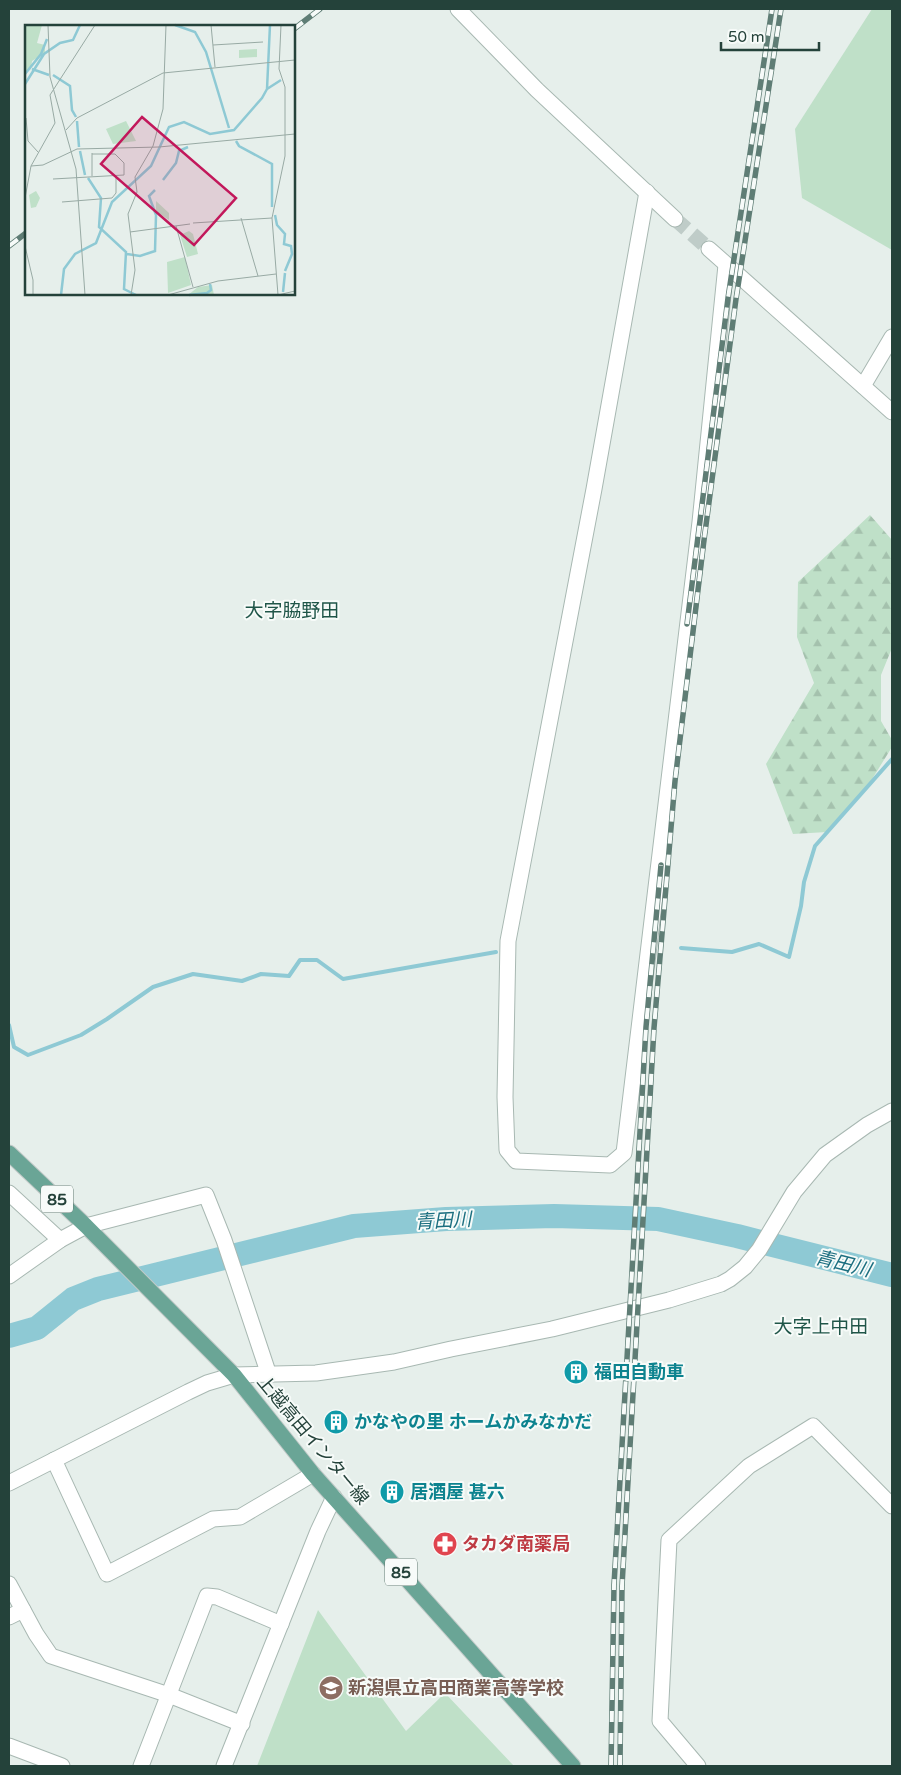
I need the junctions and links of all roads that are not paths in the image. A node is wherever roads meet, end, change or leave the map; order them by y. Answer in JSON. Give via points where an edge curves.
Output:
{"nodes":[{"id":1,"x":458,"y":9,"type":"edge"},
{"id":2,"x":646,"y":192,"type":"junction"},
{"id":3,"x":675,"y":219,"type":"tunnel mouth"},
{"id":4,"x":709,"y":249,"type":"tunnel mouth"},
{"id":5,"x":726,"y":265,"type":"junction"},
{"id":6,"x":892,"y":337,"type":"edge"},
{"id":7,"x":863,"y":386,"type":"junction"},
{"id":8,"x":892,"y":412,"type":"edge"},
{"id":9,"x":892,"y":1111,"type":"edge"},
{"id":10,"x":9,"y":1154,"type":"edge"},
{"id":11,"x":9,"y":1194,"type":"edge"},
{"id":12,"x":86,"y":1226,"type":"junction"},
{"id":13,"x":60,"y":1240,"type":"junction"},
{"id":14,"x":9,"y":1276,"type":"edge"},
{"id":15,"x":234,"y":1375,"type":"junction"},
{"id":16,"x":269,"y":1375,"type":"junction"},
{"id":17,"x":54,"y":1460,"type":"junction"},
{"id":18,"x":313,"y":1474,"type":"junction"},
{"id":19,"x":9,"y":1483,"type":"edge"},
{"id":20,"x":334,"y":1497,"type":"junction"},
{"id":21,"x":892,"y":1506,"type":"edge"},
{"id":22,"x":9,"y":1584,"type":"edge"},
{"id":23,"x":23,"y":1610,"type":"junction"},
{"id":24,"x":9,"y":1616,"type":"edge"},
{"id":25,"x":281,"y":1624,"type":"junction"},
{"id":26,"x":169,"y":1695,"type":"junction"},
{"id":27,"x":242,"y":1724,"type":"junction"},
{"id":28,"x":9,"y":1746,"type":"edge"},
{"id":29,"x":62,"y":1766,"type":"edge"},
{"id":30,"x":141,"y":1766,"type":"edge"},
{"id":31,"x":224,"y":1766,"type":"edge"},
{"id":32,"x":573,"y":1766,"type":"edge"},
{"id":33,"x":698,"y":1766,"type":"edge"}],
"edges":[{"from":1,"to":2,"type":"street","via":[[537,90]]},
{"from":2,"to":3,"type":"street"},
{"from":2,"to":5,"type":"street","via":[[594,489],[508,941],[507,1150],[516,1161],[610,1165],[624,1153],[699,532]]},
{"from":4,"to":5,"type":"street"},
{"from":5,"to":7,"type":"street"},
{"from":6,"to":7,"type":"street"},
{"from":7,"to":8,"type":"street"},
{"from":9,"to":16,"type":"street","via":[[825,1155],[794,1192],[759,1250],[745,1267],[721,1284],[552,1329],[394,1362],[332,1372]]},
{"from":10,"to":12,"type":"main road","name":"上越高田インター線","number":"85"},
{"from":11,"to":13,"type":"street"},
{"from":12,"to":13,"type":"street"},
{"from":12,"to":15,"type":"main road","name":"上越高田インター線","number":"85"},
{"from":12,"to":16,"type":"street","via":[[206,1194]]},
{"from":13,"to":14,"type":"street"},
{"from":15,"to":16,"type":"street"},
{"from":15,"to":17,"type":"street","via":[[207,1383]]},
{"from":15,"to":18,"type":"main road","name":"上越高田インター線","number":"85"},
{"from":17,"to":18,"type":"street","via":[[107,1574],[213,1519],[240,1517]]},
{"from":17,"to":19,"type":"street"},
{"from":18,"to":20,"type":"main road","name":"上越高田インター線","number":"85"},
{"from":20,"to":25,"type":"street"},
{"from":20,"to":32,"type":"main road","name":"上越高田インター線","number":"85"},
{"from":21,"to":33,"type":"street","via":[[813,1426],[749,1466],[669,1540],[660,1722]]},
{"from":22,"to":23,"type":"street"},
{"from":23,"to":24,"type":"street"},
{"from":23,"to":26,"type":"street","via":[[51,1656]]},
{"from":25,"to":26,"type":"street","via":[[217,1597],[207,1596]]},
{"from":25,"to":27,"type":"street"},
{"from":26,"to":27,"type":"street"},
{"from":26,"to":30,"type":"street"},
{"from":27,"to":31,"type":"street"},
{"from":28,"to":29,"type":"street"}]}
